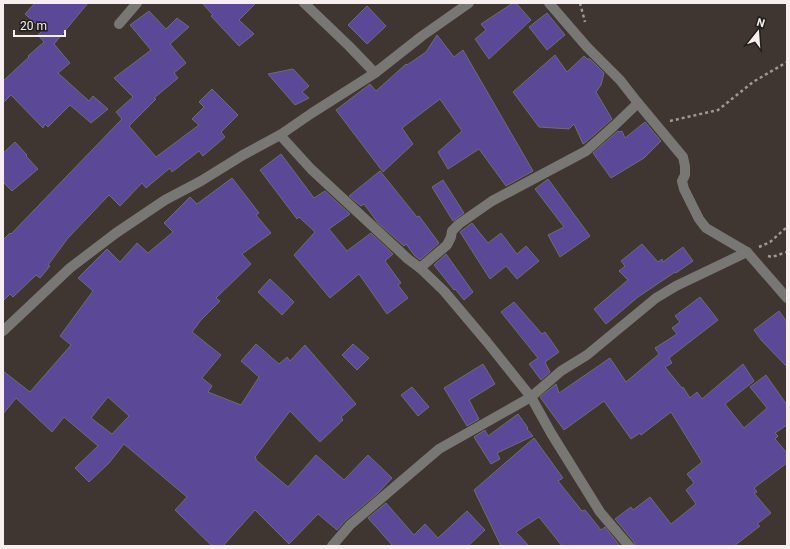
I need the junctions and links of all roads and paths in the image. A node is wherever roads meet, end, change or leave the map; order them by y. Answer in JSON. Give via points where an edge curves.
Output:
{"nodes":[{"id":1,"x":136,"y":3,"type":"edge"},
{"id":2,"x":304,"y":3,"type":"edge"},
{"id":3,"x":469,"y":3,"type":"edge"},
{"id":4,"x":552,"y":5,"type":"edge"},
{"id":5,"x":119,"y":24,"type":"dead end"},
{"id":6,"x":787,"y":62,"type":"edge"},
{"id":7,"x":375,"y":73,"type":"junction"},
{"id":8,"x":638,"y":103,"type":"junction"},
{"id":9,"x":657,"y":126,"type":"junction"},
{"id":10,"x":280,"y":135,"type":"junction"},
{"id":11,"x":787,"y":227,"type":"edge"},
{"id":12,"x":747,"y":252,"type":"junction"},
{"id":13,"x":420,"y":268,"type":"junction"},
{"id":14,"x":787,"y":298,"type":"edge"},
{"id":15,"x":3,"y":331,"type":"edge"},
{"id":16,"x":531,"y":397,"type":"junction"},
{"id":17,"x":332,"y":546,"type":"edge"},
{"id":18,"x":629,"y":546,"type":"edge"}],
"edges":[{"from":1,"to":5,"type":"street"},
{"from":2,"to":7,"type":"street"},
{"from":3,"to":7,"type":"street"},
{"from":4,"to":8,"type":"street"},
{"from":6,"to":9,"type":"path","via":[[754,82],[718,110],[662,122]]},
{"from":7,"to":10,"type":"street"},
{"from":8,"to":9,"type":"street"},
{"from":8,"to":13,"type":"street","via":[[586,150],[492,201],[459,224],[452,231],[447,245]]},
{"from":9,"to":12,"type":"street","via":[[683,157],[684,189],[699,219],[706,228]]},
{"from":10,"to":13,"type":"street","via":[[311,169]]},
{"from":10,"to":15,"type":"street","via":[[165,200],[116,233],[70,268]]},
{"from":11,"to":12,"type":"path","via":[[770,242]]},
{"from":12,"to":14,"type":"street"},
{"from":12,"to":16,"type":"street","via":[[656,298]]},
{"from":13,"to":16,"type":"street","via":[[444,291]]},
{"from":16,"to":17,"type":"street","via":[[440,449],[350,525]]},
{"from":16,"to":18,"type":"street","via":[[600,512]]}]}
